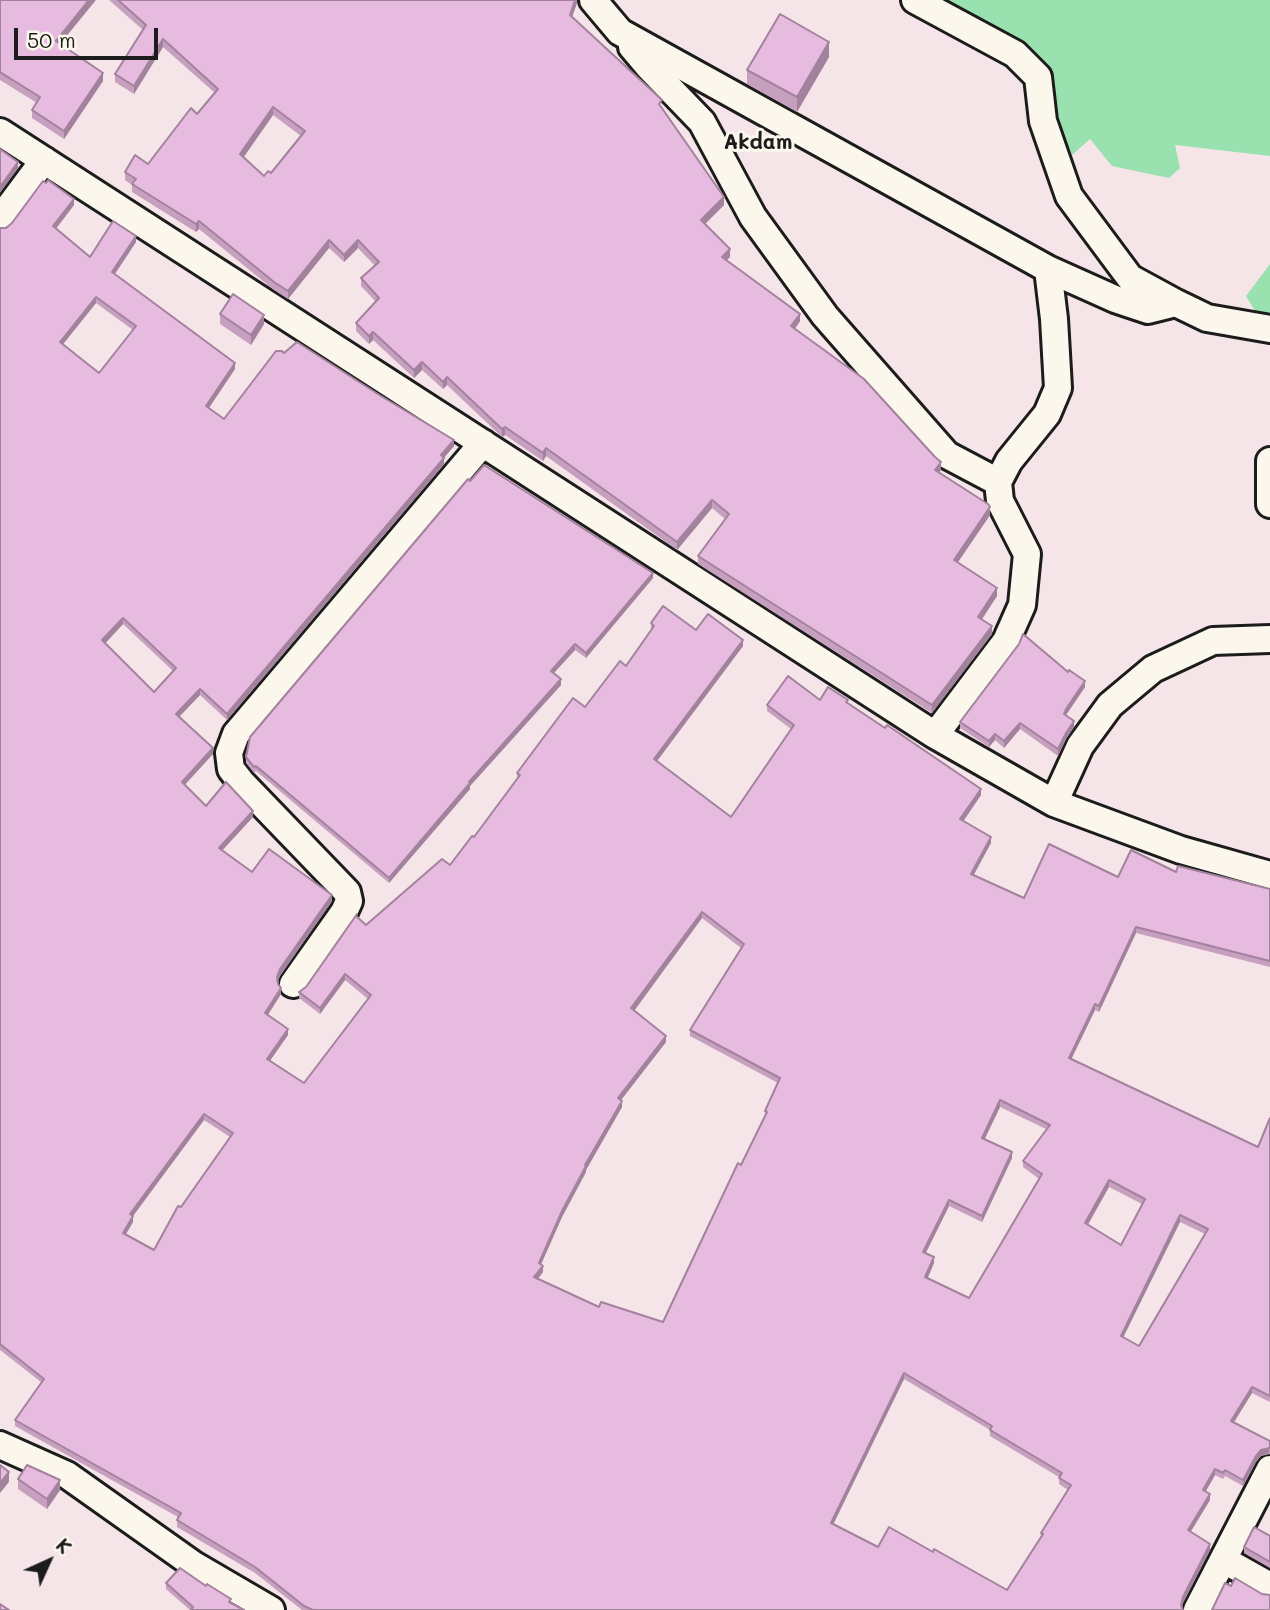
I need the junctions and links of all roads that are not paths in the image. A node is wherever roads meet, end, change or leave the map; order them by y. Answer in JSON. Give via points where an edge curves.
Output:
{"nodes":[{"id":1,"x":593,"y":0,"type":"edge"},
{"id":2,"x":915,"y":0,"type":"edge"},
{"id":3,"x":620,"y":32,"type":"junction"},
{"id":4,"x":0,"y":132,"type":"edge"},
{"id":5,"x":44,"y":160,"type":"junction"},
{"id":6,"x":0,"y":219,"type":"edge"},
{"id":7,"x":1048,"y":269,"type":"junction"},
{"id":8,"x":1176,"y":303,"type":"junction"},
{"id":9,"x":1270,"y":329,"type":"edge"},
{"id":10,"x":483,"y":443,"type":"junction"},
{"id":11,"x":1270,"y":461,"type":"edge"},
{"id":12,"x":998,"y":482,"type":"junction"},
{"id":13,"x":1270,"y":504,"type":"edge"},
{"id":14,"x":1270,"y":639,"type":"edge"},
{"id":15,"x":935,"y":735,"type":"junction"},
{"id":16,"x":1054,"y":803,"type":"junction"},
{"id":17,"x":1270,"y":875,"type":"edge"},
{"id":18,"x":293,"y":984,"type":"dead end"},
{"id":19,"x":0,"y":1445,"type":"edge"},
{"id":20,"x":1270,"y":1469,"type":"edge"},
{"id":21,"x":1224,"y":1560,"type":"junction"},
{"id":22,"x":1270,"y":1586,"type":"edge"},
{"id":23,"x":271,"y":1610,"type":"edge"},
{"id":24,"x":1197,"y":1610,"type":"edge"}],
"edges":[{"from":1,"to":3,"type":"street"},
{"from":2,"to":8,"type":"street","via":[[1016,54],[1038,76],[1043,121],[1069,196],[1130,278]]},
{"from":3,"to":7,"type":"street"},
{"from":3,"to":12,"type":"street","via":[[702,122],[752,217],[825,316],[947,455]]},
{"from":4,"to":5,"type":"street"},
{"from":5,"to":6,"type":"street"},
{"from":5,"to":10,"type":"street"},
{"from":7,"to":8,"type":"street","via":[[1148,310]]},
{"from":7,"to":12,"type":"street","via":[[1058,388],[1046,414]]},
{"from":8,"to":9,"type":"street","via":[[1207,318]]},
{"from":10,"to":15,"type":"street"},
{"from":10,"to":18,"type":"street","via":[[236,734],[229,753],[231,769],[242,783],[346,892],[349,901]]},
{"from":11,"to":13,"type":"street"},
{"from":12,"to":15,"type":"street","via":[[1000,501],[1027,554],[1022,605],[1006,641]]},
{"from":14,"to":16,"type":"street","via":[[1213,641],[1153,669],[1110,705],[1095,725],[1080,746]]},
{"from":15,"to":16,"type":"street"},
{"from":16,"to":17,"type":"street","via":[[1181,850]]},
{"from":19,"to":23,"type":"street","via":[[67,1475],[194,1565]]},
{"from":20,"to":21,"type":"street"},
{"from":21,"to":22,"type":"street"},
{"from":21,"to":24,"type":"street"}]}
